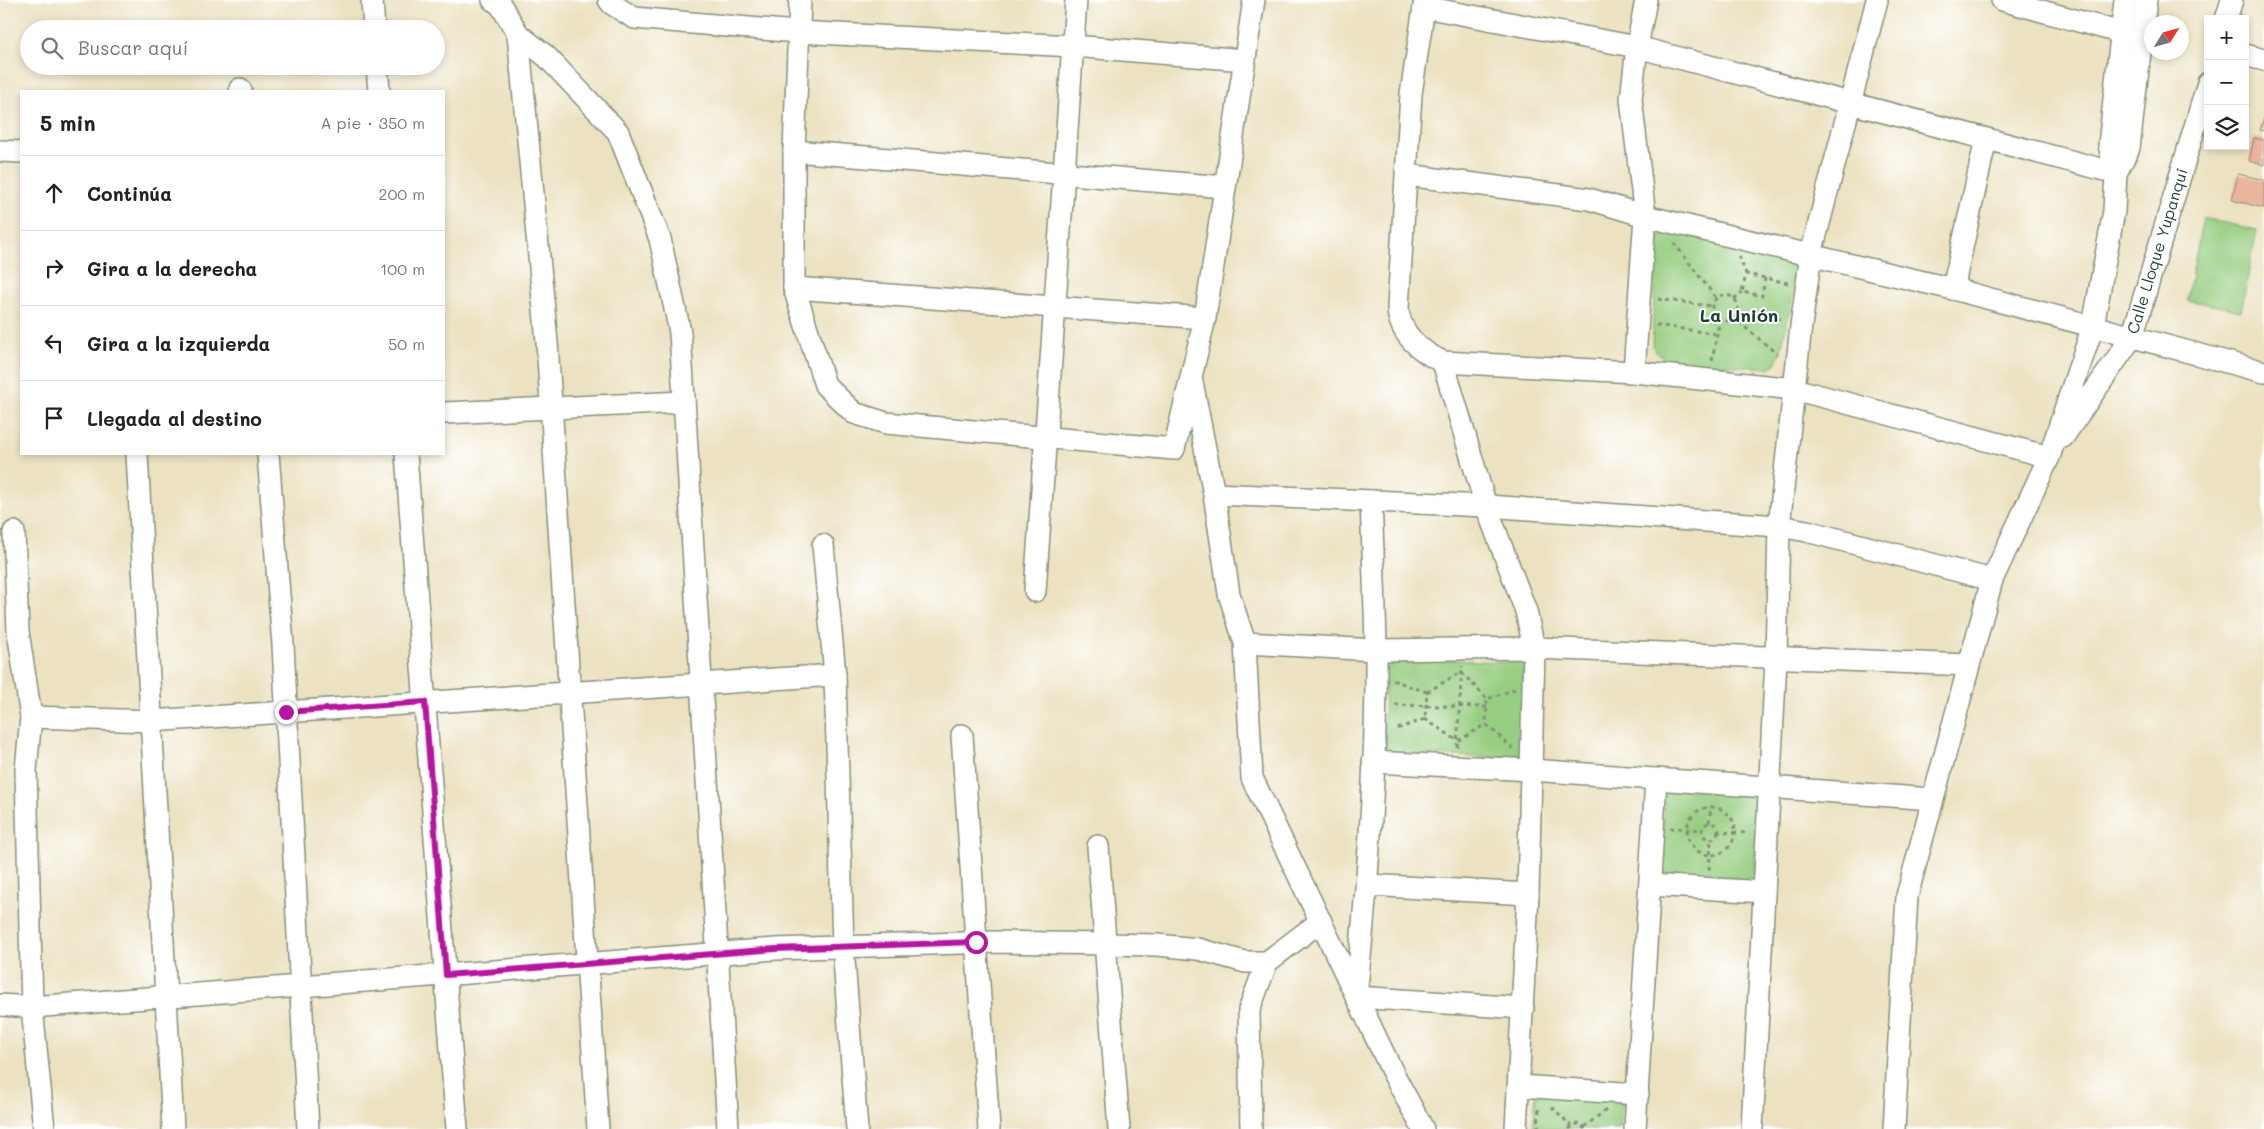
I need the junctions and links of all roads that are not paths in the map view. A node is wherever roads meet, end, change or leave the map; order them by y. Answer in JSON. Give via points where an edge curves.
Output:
{"nodes":[{"id":1,"x":372,"y":0,"type":"edge"},
{"id":2,"x":493,"y":0,"type":"edge"},
{"id":3,"x":609,"y":0,"type":"edge"},
{"id":4,"x":800,"y":0,"type":"edge"},
{"id":5,"x":1076,"y":0,"type":"edge"},
{"id":6,"x":1254,"y":0,"type":"edge"},
{"id":7,"x":1646,"y":0,"type":"edge"},
{"id":8,"x":1877,"y":0,"type":"edge"},
{"id":9,"x":2002,"y":0,"type":"edge"},
{"id":10,"x":2125,"y":0,"type":"edge"},
{"id":11,"x":2146,"y":0,"type":"edge"},
{"id":12,"x":2232,"y":0,"type":"edge"},
{"id":13,"x":1424,"y":4,"type":"edge"},
{"id":14,"x":2227,"y":15,"type":"edge"},
{"id":15,"x":373,"y":20,"type":"edge"},
{"id":16,"x":797,"y":32,"type":"junction"},
{"id":17,"x":2122,"y":33,"type":"junction"},
{"id":18,"x":518,"y":34,"type":"junction"},
{"id":19,"x":1073,"y":46,"type":"junction"},
{"id":20,"x":1637,"y":47,"type":"junction"},
{"id":21,"x":2249,"y":56,"type":"edge"},
{"id":22,"x":1244,"y":60,"type":"junction"},
{"id":23,"x":2264,"y":60,"type":"edge"},
{"id":24,"x":378,"y":75,"type":"edge"},
{"id":25,"x":379,"y":90,"type":"edge"},
{"id":26,"x":2204,"y":96,"type":"edge"},
{"id":27,"x":1849,"y":103,"type":"junction"},
{"id":28,"x":1986,"y":139,"type":"junction"},
{"id":29,"x":0,"y":151,"type":"edge"},
{"id":30,"x":794,"y":151,"type":"junction"},
{"id":31,"x":20,"y":152,"type":"edge"},
{"id":32,"x":2116,"y":173,"type":"junction"},
{"id":33,"x":1064,"y":174,"type":"junction"},
{"id":34,"x":1407,"y":174,"type":"junction"},
{"id":35,"x":1225,"y":188,"type":"junction"},
{"id":36,"x":1645,"y":216,"type":"junction"},
{"id":37,"x":1811,"y":254,"type":"junction"},
{"id":38,"x":794,"y":288,"type":"junction"},
{"id":39,"x":1953,"y":289,"type":"junction"},
{"id":40,"x":1055,"y":307,"type":"junction"},
{"id":41,"x":1205,"y":318,"type":"junction"},
{"id":42,"x":2092,"y":326,"type":"junction"},
{"id":43,"x":2132,"y":337,"type":"junction"},
{"id":44,"x":1443,"y":362,"type":"junction"},
{"id":45,"x":1634,"y":372,"type":"junction"},
{"id":46,"x":2264,"y":372,"type":"edge"},
{"id":47,"x":1191,"y":377,"type":"junction"},
{"id":48,"x":1794,"y":389,"type":"junction"},
{"id":49,"x":684,"y":402,"type":"junction"},
{"id":50,"x":551,"y":408,"type":"junction"},
{"id":51,"x":445,"y":413,"type":"edge"},
{"id":52,"x":1046,"y":436,"type":"junction"},
{"id":53,"x":137,"y":455,"type":"edge"},
{"id":54,"x":268,"y":455,"type":"edge"},
{"id":55,"x":406,"y":455,"type":"edge"},
{"id":56,"x":2049,"y":457,"type":"junction"},
{"id":57,"x":1214,"y":494,"type":"junction"},
{"id":58,"x":1371,"y":501,"type":"junction"},
{"id":59,"x":1486,"y":506,"type":"junction"},
{"id":60,"x":1779,"y":526,"type":"junction"},
{"id":61,"x":14,"y":532,"type":"dead end"},
{"id":62,"x":823,"y":545,"type":"dead end"},
{"id":63,"x":1992,"y":580,"type":"junction"},
{"id":64,"x":1035,"y":591,"type":"dead end"},
{"id":65,"x":1245,"y":642,"type":"junction"},
{"id":66,"x":1534,"y":648,"type":"junction"},
{"id":67,"x":1376,"y":650,"type":"junction"},
{"id":68,"x":1776,"y":659,"type":"junction"},
{"id":69,"x":1969,"y":665,"type":"junction"},
{"id":70,"x":835,"y":676,"type":"junction"},
{"id":71,"x":701,"y":684,"type":"junction"},
{"id":72,"x":570,"y":693,"type":"junction"},
{"id":73,"x":425,"y":702,"type":"junction"},
{"id":74,"x":286,"y":712,"type":"junction"},
{"id":75,"x":31,"y":717,"type":"junction"},
{"id":76,"x":151,"y":720,"type":"junction"},
{"id":77,"x":962,"y":735,"type":"dead end"},
{"id":78,"x":1373,"y":762,"type":"junction"},
{"id":79,"x":1532,"y":770,"type":"junction"},
{"id":80,"x":1656,"y":779,"type":"junction"},
{"id":81,"x":1770,"y":787,"type":"junction"},
{"id":82,"x":1932,"y":799,"type":"junction"},
{"id":83,"x":1098,"y":846,"type":"dead end"},
{"id":84,"x":1368,"y":885,"type":"junction"},
{"id":85,"x":1650,"y":885,"type":"junction"},
{"id":86,"x":1764,"y":892,"type":"junction"},
{"id":87,"x":1528,"y":894,"type":"junction"},
{"id":88,"x":1321,"y":921,"type":"junction"},
{"id":89,"x":976,"y":942,"type":"junction"},
{"id":90,"x":1105,"y":944,"type":"junction"},
{"id":91,"x":843,"y":947,"type":"junction"},
{"id":92,"x":718,"y":953,"type":"junction"},
{"id":93,"x":1267,"y":962,"type":"junction"},
{"id":94,"x":588,"y":964,"type":"junction"},
{"id":95,"x":446,"y":975,"type":"junction"},
{"id":96,"x":300,"y":986,"type":"junction"},
{"id":97,"x":166,"y":996,"type":"junction"},
{"id":98,"x":1356,"y":997,"type":"junction"},
{"id":99,"x":0,"y":1005,"type":"edge"},
{"id":100,"x":32,"y":1007,"type":"junction"},
{"id":101,"x":1523,"y":1008,"type":"junction"},
{"id":102,"x":1519,"y":1086,"type":"junction"},
{"id":103,"x":1638,"y":1094,"type":"junction"},
{"id":104,"x":44,"y":1129,"type":"edge"},
{"id":105,"x":174,"y":1129,"type":"edge"},
{"id":106,"x":308,"y":1129,"type":"edge"},
{"id":107,"x":457,"y":1129,"type":"edge"},
{"id":108,"x":598,"y":1129,"type":"edge"},
{"id":109,"x":728,"y":1129,"type":"edge"},
{"id":110,"x":856,"y":1129,"type":"edge"},
{"id":111,"x":989,"y":1129,"type":"edge"},
{"id":112,"x":1119,"y":1129,"type":"edge"},
{"id":113,"x":1251,"y":1129,"type":"edge"},
{"id":114,"x":1423,"y":1129,"type":"edge"},
{"id":115,"x":1516,"y":1129,"type":"edge"},
{"id":116,"x":1636,"y":1129,"type":"edge"},
{"id":117,"x":1752,"y":1129,"type":"edge"},
{"id":118,"x":1894,"y":1129,"type":"edge"}],
"edges":[{"from":1,"to":15,"type":"street"},
{"from":2,"to":18,"type":"street","via":[[500,4]]},
{"from":3,"to":16,"type":"street","via":[[634,18]]},
{"from":4,"to":16,"type":"street"},
{"from":5,"to":19,"type":"street"},
{"from":6,"to":22,"type":"street"},
{"from":7,"to":20,"type":"street"},
{"from":8,"to":27,"type":"street"},
{"from":9,"to":17,"type":"street"},
{"from":10,"to":17,"type":"street"},
{"from":11,"to":32,"type":"street","via":[[2129,148]]},
{"from":12,"to":14,"type":"street"},
{"from":13,"to":20,"type":"street"},
{"from":13,"to":34,"type":"street","via":[[1411,94]]},
{"from":16,"to":19,"type":"street"},
{"from":16,"to":30,"type":"street"},
{"from":17,"to":32,"type":"street","via":[[2109,145]]},
{"from":18,"to":49,"type":"street","via":[[547,57],[618,132],[660,239],[680,332]]},
{"from":18,"to":50,"type":"street"},
{"from":19,"to":22,"type":"street"},
{"from":19,"to":33,"type":"street"},
{"from":20,"to":27,"type":"street"},
{"from":20,"to":36,"type":"street","via":[[1631,99]]},
{"from":21,"to":23,"type":"street"},
{"from":22,"to":35,"type":"street"},
{"from":24,"to":25,"type":"street"},
{"from":26,"to":43,"type":"street","name":"Calle Lloque Yupanqui"},
{"from":27,"to":28,"type":"street"},
{"from":27,"to":37,"type":"street"},
{"from":28,"to":32,"type":"street"},
{"from":28,"to":39,"type":"street"},
{"from":29,"to":31,"type":"street"},
{"from":30,"to":33,"type":"street"},
{"from":30,"to":38,"type":"street"},
{"from":32,"to":42,"type":"street","via":[[2114,212]]},
{"from":33,"to":35,"type":"street"},
{"from":33,"to":40,"type":"street"},
{"from":34,"to":36,"type":"street","via":[[1589,199]]},
{"from":34,"to":44,"type":"street","via":[[1398,316],[1414,343]]},
{"from":35,"to":41,"type":"street"},
{"from":36,"to":37,"type":"street"},
{"from":36,"to":45,"type":"street"},
{"from":37,"to":39,"type":"street"},
{"from":37,"to":48,"type":"street"},
{"from":38,"to":40,"type":"street"},
{"from":38,"to":52,"type":"street","via":[[825,385],[854,413],[886,423]]},
{"from":39,"to":42,"type":"street"},
{"from":40,"to":41,"type":"street"},
{"from":40,"to":52,"type":"street"},
{"from":41,"to":47,"type":"street"},
{"from":42,"to":43,"type":"street"},
{"from":42,"to":56,"type":"street"},
{"from":43,"to":46,"type":"street"},
{"from":43,"to":56,"type":"street","name":"Calle Lloque Yupanqui"},
{"from":44,"to":45,"type":"street"},
{"from":44,"to":59,"type":"street"},
{"from":45,"to":48,"type":"street"},
{"from":47,"to":52,"type":"street","via":[[1174,449]]},
{"from":47,"to":57,"type":"street"},
{"from":48,"to":56,"type":"street"},
{"from":48,"to":60,"type":"street"},
{"from":49,"to":50,"type":"street"},
{"from":49,"to":71,"type":"street"},
{"from":50,"to":51,"type":"street"},
{"from":50,"to":72,"type":"street"},
{"from":52,"to":64,"type":"street"},
{"from":53,"to":76,"type":"street"},
{"from":54,"to":74,"type":"street"},
{"from":55,"to":73,"type":"street"},
{"from":56,"to":63,"type":"street"},
{"from":57,"to":58,"type":"street"},
{"from":57,"to":65,"type":"street","via":[[1229,594]]},
{"from":58,"to":59,"type":"street"},
{"from":58,"to":67,"type":"street"},
{"from":59,"to":60,"type":"street"},
{"from":59,"to":66,"type":"street","via":[[1526,612]]},
{"from":60,"to":63,"type":"street"},
{"from":60,"to":68,"type":"street"},
{"from":61,"to":75,"type":"street","via":[[18,632]]},
{"from":62,"to":70,"type":"street"},
{"from":63,"to":69,"type":"street"},
{"from":65,"to":67,"type":"street"},
{"from":65,"to":88,"type":"street","via":[[1252,778]]},
{"from":66,"to":67,"type":"street"},
{"from":66,"to":68,"type":"street"},
{"from":66,"to":79,"type":"street"},
{"from":67,"to":78,"type":"street"},
{"from":68,"to":69,"type":"street"},
{"from":68,"to":81,"type":"street"},
{"from":69,"to":82,"type":"street"},
{"from":70,"to":71,"type":"street"},
{"from":70,"to":91,"type":"street"},
{"from":71,"to":72,"type":"street"},
{"from":71,"to":92,"type":"street"},
{"from":72,"to":73,"type":"street"},
{"from":72,"to":94,"type":"street"},
{"from":73,"to":74,"type":"street"},
{"from":73,"to":95,"type":"street"},
{"from":74,"to":76,"type":"street"},
{"from":74,"to":96,"type":"street"},
{"from":75,"to":76,"type":"street"},
{"from":75,"to":100,"type":"street","via":[[26,770]]},
{"from":76,"to":97,"type":"street"},
{"from":77,"to":89,"type":"street"},
{"from":78,"to":79,"type":"street"},
{"from":78,"to":84,"type":"street"},
{"from":79,"to":80,"type":"street"},
{"from":79,"to":87,"type":"street"},
{"from":80,"to":81,"type":"street"},
{"from":80,"to":85,"type":"street"},
{"from":81,"to":82,"type":"street"},
{"from":81,"to":86,"type":"street"},
{"from":82,"to":118,"type":"street","via":[[1907,896]]},
{"from":83,"to":90,"type":"street"},
{"from":84,"to":87,"type":"street"},
{"from":84,"to":98,"type":"street"},
{"from":85,"to":86,"type":"street"},
{"from":85,"to":103,"type":"street"},
{"from":86,"to":117,"type":"street"},
{"from":87,"to":101,"type":"street"},
{"from":88,"to":93,"type":"street"},
{"from":88,"to":98,"type":"street"},
{"from":89,"to":90,"type":"street"},
{"from":89,"to":91,"type":"street"},
{"from":89,"to":111,"type":"street"},
{"from":90,"to":93,"type":"street","via":[[1198,949],[1245,962]]},
{"from":90,"to":112,"type":"street"},
{"from":91,"to":92,"type":"street"},
{"from":91,"to":110,"type":"street"},
{"from":92,"to":94,"type":"street"},
{"from":92,"to":109,"type":"street"},
{"from":93,"to":113,"type":"street","via":[[1248,1010]]},
{"from":94,"to":95,"type":"street"},
{"from":94,"to":108,"type":"street"},
{"from":95,"to":96,"type":"street"},
{"from":95,"to":107,"type":"street"},
{"from":96,"to":97,"type":"street"},
{"from":96,"to":106,"type":"street"},
{"from":97,"to":100,"type":"street"},
{"from":97,"to":105,"type":"street"},
{"from":98,"to":101,"type":"street"},
{"from":98,"to":114,"type":"street"},
{"from":99,"to":100,"type":"street"},
{"from":100,"to":104,"type":"street"},
{"from":101,"to":102,"type":"street"},
{"from":102,"to":103,"type":"street"},
{"from":102,"to":115,"type":"street"},
{"from":103,"to":116,"type":"street"}]}
